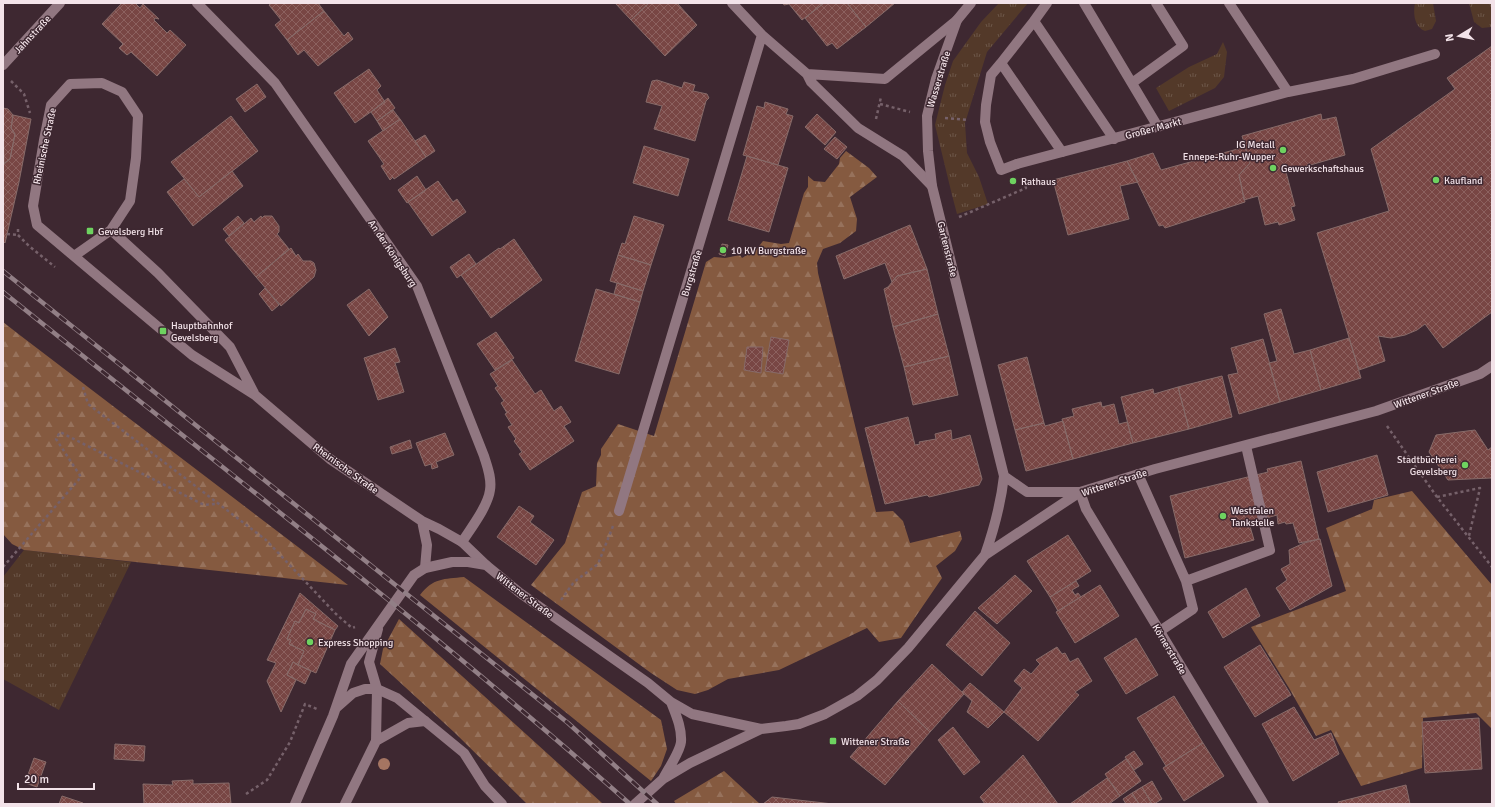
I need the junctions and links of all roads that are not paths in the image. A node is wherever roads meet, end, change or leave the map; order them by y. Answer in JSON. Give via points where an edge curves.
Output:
{"nodes":[{"id":1,"x":60,"y":3,"type":"edge"},
{"id":2,"x":197,"y":3,"type":"edge"},
{"id":3,"x":732,"y":3,"type":"edge"},
{"id":4,"x":971,"y":3,"type":"edge"},
{"id":5,"x":1047,"y":3,"type":"edge"},
{"id":6,"x":1084,"y":3,"type":"edge"},
{"id":7,"x":1156,"y":3,"type":"edge"},
{"id":8,"x":1229,"y":3,"type":"edge"},
{"id":9,"x":957,"y":20,"type":"junction"},
{"id":10,"x":1034,"y":21,"type":"junction"},
{"id":11,"x":762,"y":35,"type":"junction"},
{"id":12,"x":1435,"y":54,"type":"dead end"},
{"id":13,"x":1001,"y":63,"type":"junction"},
{"id":14,"x":3,"y":64,"type":"edge"},
{"id":15,"x":807,"y":74,"type":"junction"},
{"id":16,"x":1132,"y":83,"type":"junction"},
{"id":17,"x":1288,"y":92,"type":"junction"},
{"id":18,"x":1158,"y":127,"type":"junction"},
{"id":19,"x":1114,"y":139,"type":"junction"},
{"id":20,"x":1062,"y":152,"type":"junction"},
{"id":21,"x":932,"y":186,"type":"junction"},
{"id":22,"x":111,"y":230,"type":"junction"},
{"id":23,"x":74,"y":256,"type":"junction"},
{"id":24,"x":1492,"y":366,"type":"edge"},
{"id":25,"x":255,"y":395,"type":"junction"},
{"id":26,"x":1246,"y":446,"type":"junction"},
{"id":27,"x":1138,"y":474,"type":"junction"},
{"id":28,"x":1004,"y":476,"type":"junction"},
{"id":29,"x":1080,"y":492,"type":"junction"},
{"id":30,"x":619,"y":511,"type":"road end"},
{"id":31,"x":422,"y":521,"type":"junction"},
{"id":32,"x":462,"y":542,"type":"junction"},
{"id":33,"x":985,"y":555,"type":"junction"},
{"id":34,"x":486,"y":565,"type":"junction"},
{"id":35,"x":425,"y":568,"type":"junction"},
{"id":36,"x":1186,"y":580,"type":"junction"},
{"id":37,"x":380,"y":621,"type":"junction"},
{"id":38,"x":1160,"y":631,"type":"junction"},
{"id":39,"x":376,"y":689,"type":"junction"},
{"id":40,"x":670,"y":702,"type":"junction"},
{"id":41,"x":334,"y":713,"type":"junction"},
{"id":42,"x":425,"y":721,"type":"junction"},
{"id":43,"x":761,"y":729,"type":"junction"},
{"id":44,"x":376,"y":741,"type":"junction"},
{"id":45,"x":663,"y":779,"type":"junction"},
{"id":46,"x":295,"y":804,"type":"edge"},
{"id":47,"x":345,"y":804,"type":"edge"},
{"id":48,"x":502,"y":804,"type":"edge"},
{"id":49,"x":635,"y":804,"type":"edge"},
{"id":50,"x":1264,"y":804,"type":"edge"}],
"edges":[{"from":1,"to":14,"type":"street","name":"Jahnstraße"},
{"from":2,"to":32,"type":"street","name":"An der Königsburg","via":[[275,83],[417,286],[490,476],[490,490],[486,503]]},
{"from":3,"to":11,"type":"street"},
{"from":4,"to":9,"type":"street","name":"Wasserstraße"},
{"from":5,"to":10,"type":"street"},
{"from":6,"to":16,"type":"street"},
{"from":7,"to":16,"type":"street","via":[[1183,46]]},
{"from":8,"to":17,"type":"street"},
{"from":9,"to":15,"type":"street","via":[[885,79]]},
{"from":9,"to":21,"type":"street","name":"Wasserstraße","via":[[936,79],[927,116]]},
{"from":10,"to":13,"type":"street"},
{"from":10,"to":19,"type":"street"},
{"from":11,"to":15,"type":"street"},
{"from":11,"to":30,"type":"street","name":"Burgstraße"},
{"from":12,"to":17,"type":"street","name":"Großer Markt","via":[[1353,79]]},
{"from":13,"to":20,"type":"street"},
{"from":13,"to":20,"type":"street","name":"Großer Markt","via":[[991,75],[985,122],[1001,170]]},
{"from":15,"to":21,"type":"street","via":[[811,82],[858,128],[903,156]]},
{"from":16,"to":18,"type":"street"},
{"from":17,"to":18,"type":"street","name":"Großer Markt"},
{"from":18,"to":19,"type":"street","name":"Großer Markt"},
{"from":19,"to":20,"type":"street","name":"Großer Markt"},
{"from":21,"to":28,"type":"street","name":"Gartenstraße"},
{"from":22,"to":23,"type":"street","name":"Rheinische Straße"},
{"from":22,"to":23,"type":"street","name":"Rheinische Straße","via":[[130,201],[138,116],[122,92],[102,82],[70,84],[52,105],[33,206],[37,225]]},
{"from":22,"to":25,"type":"street","name":"Rheinische Straße","via":[[158,273],[230,346]]},
{"from":23,"to":25,"type":"street","name":"Rheinische Straße","via":[[162,331]]},
{"from":24,"to":26,"type":"street","name":"Wittener Straße","via":[[1480,374],[1376,411]]},
{"from":25,"to":31,"type":"street","name":"Rheinische Straße","via":[[330,458]]},
{"from":26,"to":27,"type":"street","name":"Wittener Straße"},
{"from":26,"to":36,"type":"street","via":[[1270,550]]},
{"from":27,"to":29,"type":"street","name":"Wittener Straße"},
{"from":27,"to":36,"type":"street"},
{"from":28,"to":29,"type":"street","via":[[1027,492]]},
{"from":28,"to":33,"type":"street","name":"Gartenstraße","via":[[994,531]]},
{"from":29,"to":33,"type":"street","name":"Wittener Straße"},
{"from":29,"to":38,"type":"street","name":"Körnerstraße","via":[[1086,509]]},
{"from":31,"to":32,"type":"street","name":"Rheinische Straße"},
{"from":31,"to":35,"type":"street","via":[[427,545]]},
{"from":32,"to":34,"type":"street","name":"Rheinische Straße"},
{"from":33,"to":43,"type":"street","name":"Wittener Straße","via":[[908,648],[862,692],[825,714],[805,722]]},
{"from":34,"to":35,"type":"street","name":"Wittener Straße","via":[[452,562]]},
{"from":34,"to":40,"type":"street","name":"Wittener Straße","via":[[648,683]]},
{"from":35,"to":37,"type":"street","name":"Wittener Straße","via":[[414,575]]},
{"from":36,"to":38,"type":"street","via":[[1193,609]]},
{"from":37,"to":39,"type":"street","name":"Wittener Straße","via":[[369,662]]},
{"from":37,"to":41,"type":"street","name":"Wittener Straße","via":[[350,664]]},
{"from":38,"to":50,"type":"street","name":"Körnerstraße"},
{"from":39,"to":41,"type":"street","name":"Wittener Straße","via":[[353,693]]},
{"from":39,"to":42,"type":"street","via":[[397,698]]},
{"from":39,"to":44,"type":"street"},
{"from":40,"to":43,"type":"street","name":"Wittener Straße","via":[[692,714]]},
{"from":40,"to":45,"type":"street","name":"Wittener Straße","via":[[678,720],[681,743]]},
{"from":41,"to":46,"type":"street","name":"Wittener Straße"},
{"from":42,"to":44,"type":"street","via":[[408,723]]},
{"from":42,"to":48,"type":"street","via":[[464,753],[485,786]]},
{"from":43,"to":45,"type":"street","name":"Wittener Straße"},
{"from":44,"to":47,"type":"street"},
{"from":45,"to":49,"type":"street","name":"Wittener Straße"}]}
